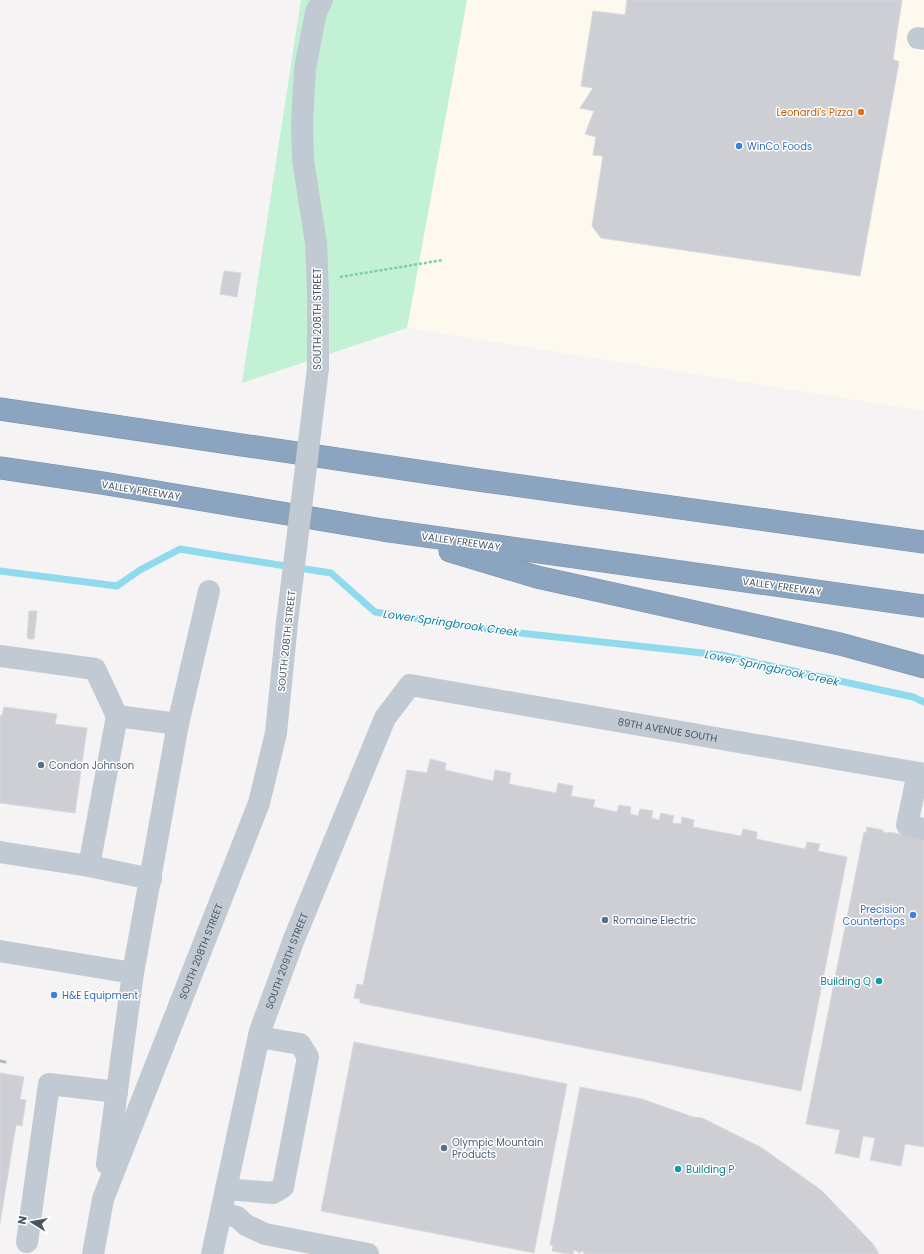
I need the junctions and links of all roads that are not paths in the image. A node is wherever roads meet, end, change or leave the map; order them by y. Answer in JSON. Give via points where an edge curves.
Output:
{"nodes":[{"id":1,"x":322,"y":0,"type":"edge"},
{"id":2,"x":0,"y":409,"type":"edge"},
{"id":3,"x":0,"y":468,"type":"edge"},
{"id":4,"x":383,"y":530,"type":"junction"},
{"id":5,"x":924,"y":542,"type":"edge"},
{"id":6,"x":209,"y":591,"type":"dead end"},
{"id":7,"x":924,"y":606,"type":"edge"},
{"id":8,"x":0,"y":656,"type":"edge"},
{"id":9,"x":916,"y":665,"type":"edge"},
{"id":10,"x":410,"y":685,"type":"joint"},
{"id":11,"x":117,"y":716,"type":"junction"},
{"id":12,"x":178,"y":724,"type":"junction"},
{"id":13,"x":921,"y":774,"type":"edge"},
{"id":14,"x":924,"y":828,"type":"edge"},
{"id":15,"x":0,"y":852,"type":"edge"},
{"id":16,"x":90,"y":866,"type":"junction"},
{"id":17,"x":151,"y":879,"type":"junction"},
{"id":18,"x":0,"y":951,"type":"edge"},
{"id":19,"x":133,"y":973,"type":"junction"},
{"id":20,"x":259,"y":1037,"type":"junction"},
{"id":21,"x":117,"y":1092,"type":"junction"},
{"id":22,"x":226,"y":1189,"type":"junction"},
{"id":23,"x":103,"y":1199,"type":"junction"},
{"id":24,"x":221,"y":1213,"type":"junction"},
{"id":25,"x":27,"y":1242,"type":"dead end"},
{"id":26,"x":93,"y":1254,"type":"edge"},
{"id":27,"x":212,"y":1254,"type":"edge"},
{"id":28,"x":368,"y":1254,"type":"edge"}],
"edges":[{"from":1,"to":23,"type":"street","name":"SOUTH 208TH STREET","bridge":true,"via":[[316,12],[304,69],[302,122],[303,160],[316,243],[318,368],[276,733],[259,803]]},
{"from":2,"to":5,"type":"highway","via":[[470,479]]},
{"from":3,"to":4,"type":"highway","name":"VALLEY FREEWAY"},
{"from":4,"to":7,"type":"highway","name":"VALLEY FREEWAY"},
{"from":4,"to":9,"type":"highway","via":[[537,577],[840,644]]},
{"from":6,"to":12,"type":"street"},
{"from":8,"to":11,"type":"street","via":[[95,669]]},
{"from":10,"to":13,"type":"street","name":"89TH AVENUE SOUTH"},
{"from":10,"to":20,"type":"street","name":"SOUTH 209TH STREET","via":[[385,718],[294,939]]},
{"from":11,"to":12,"type":"street"},
{"from":11,"to":16,"type":"street"},
{"from":12,"to":17,"type":"street"},
{"from":13,"to":14,"type":"street","via":[[907,825]]},
{"from":15,"to":16,"type":"street"},
{"from":16,"to":17,"type":"street"},
{"from":17,"to":19,"type":"street"},
{"from":18,"to":19,"type":"street"},
{"from":19,"to":21,"type":"street"},
{"from":20,"to":22,"type":"street","name":"SOUTH 209TH STREET"},
{"from":20,"to":22,"type":"street","via":[[300,1044],[308,1057],[282,1187],[273,1193]]},
{"from":21,"to":23,"type":"street"},
{"from":21,"to":25,"type":"street","via":[[49,1084]]},
{"from":22,"to":24,"type":"street","name":"SOUTH 209TH STREET"},
{"from":23,"to":26,"type":"street","name":"SOUTH 208TH STREET"},
{"from":24,"to":27,"type":"street","name":"SOUTH 209TH STREET"},
{"from":24,"to":28,"type":"street","via":[[237,1217],[246,1225],[265,1234]]}]}
